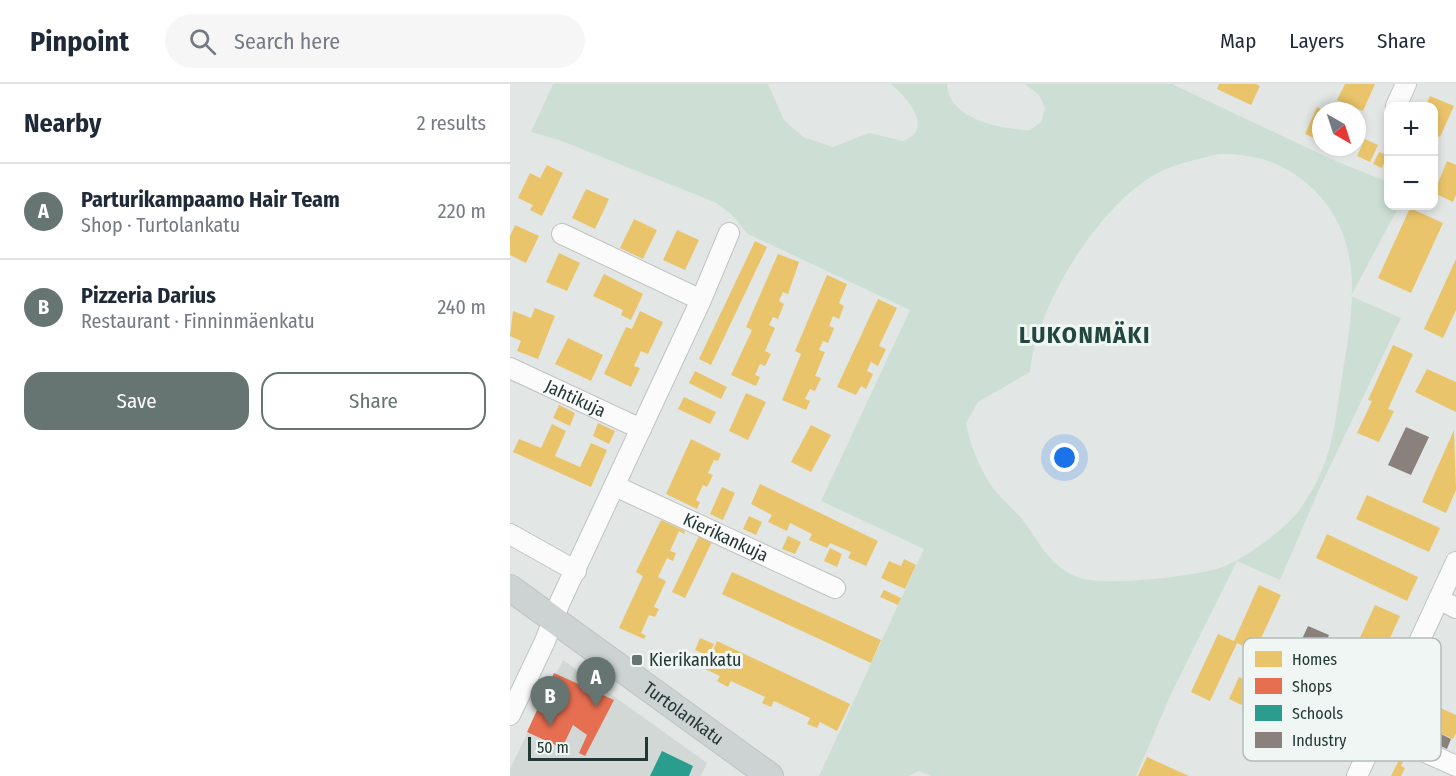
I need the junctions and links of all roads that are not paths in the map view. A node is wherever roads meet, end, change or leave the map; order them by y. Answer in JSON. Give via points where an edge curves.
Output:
{"nodes":[{"id":1,"x":1407,"y":84,"type":"edge"},
{"id":2,"x":1398,"y":102,"type":"edge"},
{"id":3,"x":729,"y":233,"type":"dead end"},
{"id":4,"x":561,"y":234,"type":"dead end"},
{"id":5,"x":701,"y":300,"type":"junction"},
{"id":6,"x":510,"y":368,"type":"edge"},
{"id":7,"x":641,"y":429,"type":"junction"},
{"id":8,"x":615,"y":486,"type":"junction"},
{"id":9,"x":510,"y":534,"type":"edge"},
{"id":10,"x":1456,"y":562,"type":"edge"},
{"id":11,"x":576,"y":571,"type":"junction"},
{"id":12,"x":510,"y":588,"type":"edge"},
{"id":13,"x":835,"y":588,"type":"dead end"},
{"id":14,"x":1447,"y":603,"type":"edge"},
{"id":15,"x":555,"y":620,"type":"junction"},
{"id":16,"x":1428,"y":638,"type":"edge"},
{"id":17,"x":510,"y":715,"type":"edge"},
{"id":18,"x":1441,"y":759,"type":"edge"},
{"id":19,"x":1364,"y":761,"type":"edge"},
{"id":20,"x":1456,"y":766,"type":"edge"},
{"id":21,"x":770,"y":776,"type":"edge"},
{"id":22,"x":1357,"y":776,"type":"edge"}],
"edges":[{"from":1,"to":2,"type":"street"},
{"from":3,"to":5,"type":"street"},
{"from":4,"to":5,"type":"street"},
{"from":5,"to":7,"type":"street"},
{"from":6,"to":7,"type":"street","name":"Jahtikuja"},
{"from":7,"to":8,"type":"street"},
{"from":8,"to":11,"type":"street"},
{"from":8,"to":13,"type":"street","name":"Kierikankuja"},
{"from":9,"to":11,"type":"street"},
{"from":10,"to":14,"type":"street"},
{"from":11,"to":15,"type":"street"},
{"from":12,"to":15,"type":"main road","name":"Turtolankatu"},
{"from":14,"to":16,"type":"street"},
{"from":15,"to":17,"type":"street"},
{"from":15,"to":21,"type":"main road","name":"Turtolankatu"},
{"from":18,"to":20,"type":"street"},
{"from":19,"to":22,"type":"street"}]}
